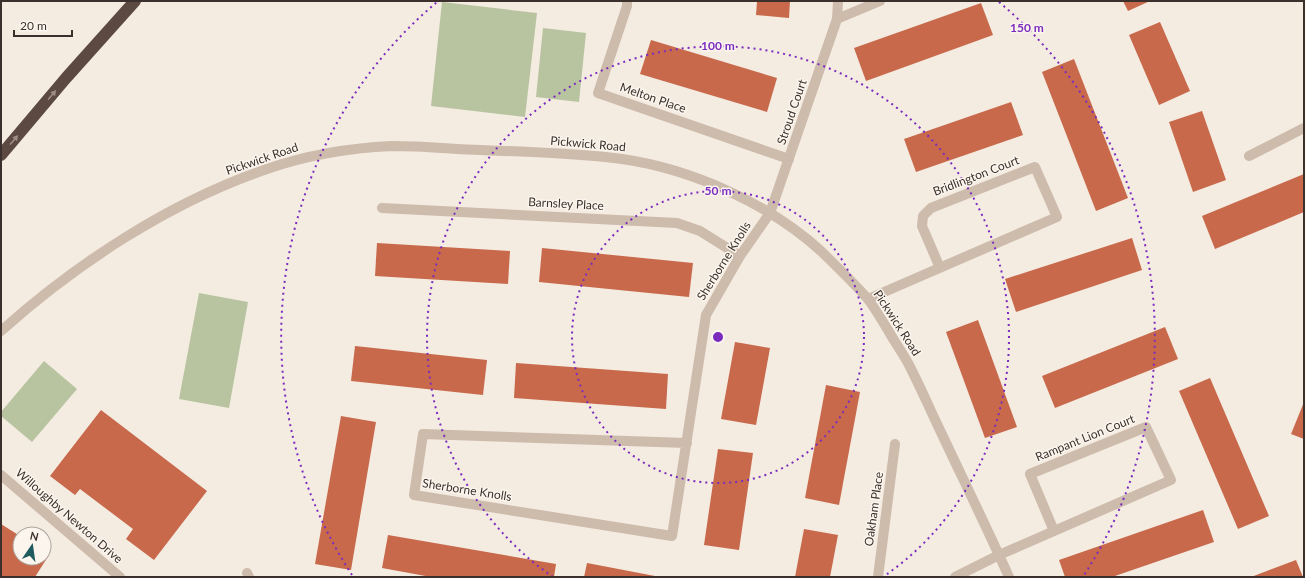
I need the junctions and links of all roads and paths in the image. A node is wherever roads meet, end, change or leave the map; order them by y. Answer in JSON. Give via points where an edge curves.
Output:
{"nodes":[{"id":1,"x":135,"y":1,"type":"edge"},
{"id":2,"x":627,"y":1,"type":"edge"},
{"id":3,"x":838,"y":1,"type":"edge"},
{"id":4,"x":880,"y":1,"type":"edge"},
{"id":5,"x":837,"y":19,"type":"junction"},
{"id":6,"x":1304,"y":128,"type":"edge"},
{"id":7,"x":1,"y":155,"type":"edge"},
{"id":8,"x":1249,"y":156,"type":"dead end"},
{"id":9,"x":789,"y":159,"type":"junction"},
{"id":10,"x":382,"y":208,"type":"dead end"},
{"id":11,"x":770,"y":213,"type":"junction"},
{"id":12,"x":740,"y":256,"type":"junction"},
{"id":13,"x":940,"y":268,"type":"junction"},
{"id":14,"x":868,"y":299,"type":"junction"},
{"id":15,"x":1,"y":331,"type":"edge"},
{"id":16,"x":687,"y":443,"type":"junction"},
{"id":17,"x":896,"y":444,"type":"dead end"},
{"id":18,"x":1,"y":475,"type":"edge"},
{"id":19,"x":1054,"y":531,"type":"junction"},
{"id":20,"x":999,"y":555,"type":"junction"},
{"id":21,"x":120,"y":577,"type":"edge"},
{"id":22,"x":878,"y":577,"type":"edge"},
{"id":23,"x":955,"y":577,"type":"edge"},
{"id":24,"x":1008,"y":577,"type":"edge"}],
"edges":[{"from":7,"to":1,"type":"highway","one_way":true},
{"from":2,"to":9,"type":"street","name":"Melton Place","via":[[598,93]]},
{"from":3,"to":5,"type":"street","name":"Stroud Court"},
{"from":4,"to":5,"type":"street"},
{"from":5,"to":9,"type":"street","name":"Stroud Court"},
{"from":6,"to":8,"type":"street"},
{"from":9,"to":11,"type":"street","name":"Stroud Court"},
{"from":10,"to":12,"type":"street","name":"Barnsley Place","via":[[677,222],[700,231]]},
{"from":11,"to":12,"type":"street","name":"Sherborne Knolls"},
{"from":11,"to":14,"type":"street","name":"Pickwick Road","via":[[820,250]]},
{"from":11,"to":15,"type":"street","name":"Pickwick Road","via":[[735,194],[683,173],[623,159],[560,153],[394,146],[344,150],[269,168],[205,194],[157,219],[80,267]]},
{"from":12,"to":16,"type":"street","name":"Sherborne Knolls","via":[[706,315]]},
{"from":13,"to":13,"type":"street","name":"Bridlington Court","via":[[1057,217],[1035,167],[931,208],[923,216],[922,226]]},
{"from":13,"to":14,"type":"street","name":"Bridlington Court"},
{"from":14,"to":20,"type":"street","name":"Pickwick Road","via":[[907,362]]},
{"from":16,"to":16,"type":"street","name":"Sherborne Knolls","via":[[672,536],[414,494],[423,434]]},
{"from":17,"to":22,"type":"street","name":"Oakham Place"},
{"from":18,"to":21,"type":"street","name":"Willoughby Newton Drive"},
{"from":19,"to":19,"type":"street","name":"Rampant Lion Court","via":[[1170,480],[1146,428],[1030,474]]},
{"from":19,"to":20,"type":"street","name":"Rampant Lion Court"},
{"from":20,"to":23,"type":"street"},
{"from":20,"to":24,"type":"street","name":"Pickwick Road"}]}
